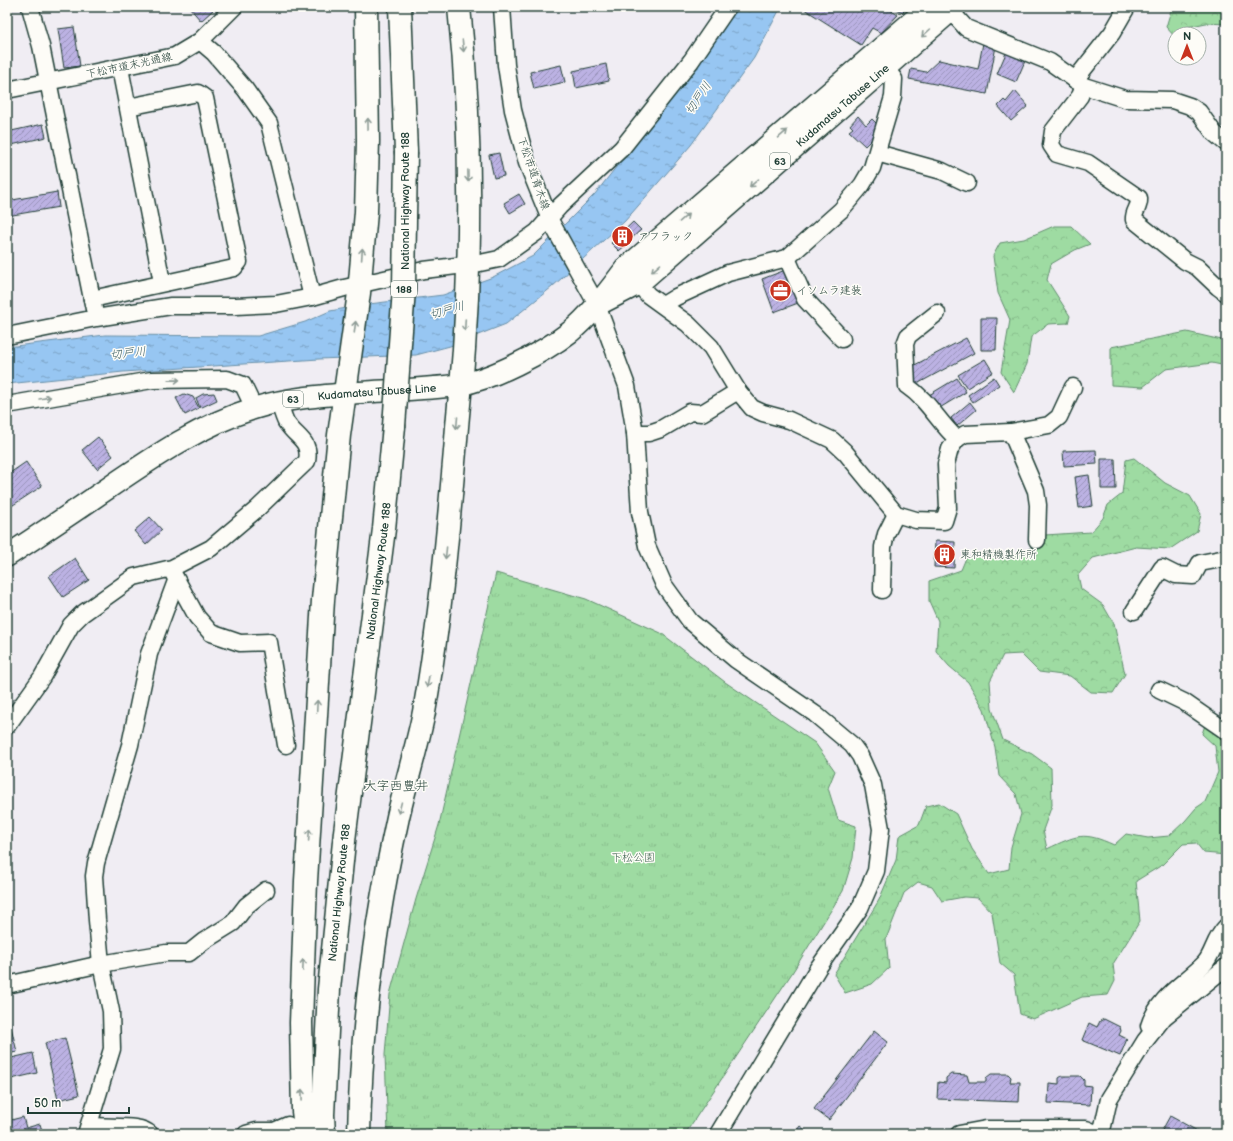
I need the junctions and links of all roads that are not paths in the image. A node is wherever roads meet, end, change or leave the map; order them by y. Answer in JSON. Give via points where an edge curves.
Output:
{"nodes":[{"id":1,"x":30,"y":7,"type":"edge"},
{"id":2,"x":234,"y":7,"type":"edge"},
{"id":3,"x":366,"y":7,"type":"edge"},
{"id":4,"x":400,"y":7,"type":"edge"},
{"id":5,"x":459,"y":7,"type":"edge"},
{"id":6,"x":502,"y":7,"type":"edge"},
{"id":7,"x":728,"y":7,"type":"edge"},
{"id":8,"x":929,"y":7,"type":"edge"},
{"id":9,"x":1127,"y":7,"type":"edge"},
{"id":10,"x":951,"y":8,"type":"edge"},
{"id":11,"x":200,"y":41,"type":"junction"},
{"id":12,"x":881,"y":61,"type":"junction"},
{"id":13,"x":120,"y":68,"type":"junction"},
{"id":14,"x":48,"y":82,"type":"junction"},
{"id":15,"x":1080,"y":83,"type":"junction"},
{"id":16,"x":7,"y":90,"type":"edge"},
{"id":17,"x":128,"y":107,"type":"junction"},
{"id":18,"x":1226,"y":143,"type":"edge"},
{"id":19,"x":877,"y":153,"type":"junction"},
{"id":20,"x":966,"y":183,"type":"dead end"},
{"id":21,"x":550,"y":220,"type":"junction"},
{"id":22,"x":787,"y":258,"type":"junction"},
{"id":23,"x":468,"y":268,"type":"junction"},
{"id":24,"x":632,"y":276,"type":"junction"},
{"id":25,"x":162,"y":282,"type":"junction"},
{"id":26,"x":360,"y":288,"type":"junction"},
{"id":27,"x":1226,"y":293,"type":"edge"},
{"id":28,"x":312,"y":297,"type":"junction"},
{"id":29,"x":92,"y":298,"type":"junction"},
{"id":30,"x":597,"y":305,"type":"junction"},
{"id":31,"x":663,"y":305,"type":"junction"},
{"id":32,"x":937,"y":313,"type":"dead end"},
{"id":33,"x":96,"y":318,"type":"junction"},
{"id":34,"x":7,"y":336,"type":"edge"},
{"id":35,"x":842,"y":339,"type":"dead end"},
{"id":36,"x":460,"y":384,"type":"junction"},
{"id":37,"x":1073,"y":387,"type":"dead end"},
{"id":38,"x":738,"y":391,"type":"junction"},
{"id":39,"x":346,"y":394,"type":"junction"},
{"id":40,"x":279,"y":402,"type":"junction"},
{"id":41,"x":7,"y":405,"type":"edge"},
{"id":42,"x":254,"y":408,"type":"junction"},
{"id":43,"x":1011,"y":432,"type":"junction"},
{"id":44,"x":636,"y":433,"type":"junction"},
{"id":45,"x":957,"y":439,"type":"junction"},
{"id":46,"x":896,"y":514,"type":"junction"},
{"id":47,"x":1037,"y":540,"type":"dead end"},
{"id":48,"x":7,"y":556,"type":"edge"},
{"id":49,"x":1226,"y":558,"type":"edge"},
{"id":50,"x":174,"y":575,"type":"junction"},
{"id":51,"x":882,"y":590,"type":"dead end"},
{"id":52,"x":1134,"y":611,"type":"dead end"},
{"id":53,"x":1159,"y":690,"type":"dead end"},
{"id":54,"x":7,"y":726,"type":"edge"},
{"id":55,"x":1226,"y":731,"type":"edge"},
{"id":56,"x":286,"y":745,"type":"dead end"},
{"id":57,"x":266,"y":890,"type":"dead end"},
{"id":58,"x":1226,"y":927,"type":"edge"},
{"id":59,"x":101,"y":964,"type":"junction"},
{"id":60,"x":1226,"y":967,"type":"edge"},
{"id":61,"x":7,"y":985,"type":"edge"},
{"id":62,"x":1145,"y":1041,"type":"junction"},
{"id":63,"x":88,"y":1129,"type":"edge"},
{"id":64,"x":297,"y":1129,"type":"edge"},
{"id":65,"x":150,"y":1134,"type":"edge"},
{"id":66,"x":246,"y":1134,"type":"edge"},
{"id":67,"x":324,"y":1134,"type":"edge"},
{"id":68,"x":359,"y":1134,"type":"edge"},
{"id":69,"x":718,"y":1134,"type":"edge"},
{"id":70,"x":959,"y":1134,"type":"edge"},
{"id":71,"x":1098,"y":1134,"type":"edge"}],
"edges":[{"from":1,"to":14,"type":"street"},
{"from":2,"to":11,"type":"street","name":"下松市道末光通線"},
{"from":26,"to":3,"type":"highway","one_way":true,"via":[[368,141]]},
{"from":4,"to":67,"type":"highway","name":"National Highway Route 188","number":"188","bridge":true,"via":[[406,152],[404,289],[383,536],[345,832],[329,989]]},
{"from":5,"to":23,"type":"highway","one_way":true,"via":[[466,70]]},
{"from":6,"to":21,"type":"street","name":"下松市道青木線","via":[[506,65],[513,110],[527,163]]},
{"from":7,"to":21,"type":"street","via":[[691,61],[622,148]]},
{"from":8,"to":12,"type":"main road","name":"Kudamatsu Tabuse Line","number":"63"},
{"from":9,"to":15,"type":"street"},
{"from":10,"to":12,"type":"main road","name":"Kudamatsu Tabuse Line","number":"63","one_way":true},
{"from":10,"to":15,"type":"street","via":[[966,28],[1050,62]]},
{"from":11,"to":13,"type":"street","name":"下松市道末光通線","via":[[175,56]]},
{"from":11,"to":28,"type":"street","via":[[214,53],[245,89],[269,123]]},
{"from":12,"to":19,"type":"street","via":[[894,79],[893,97]]},
{"from":12,"to":24,"type":"main road","name":"Kudamatsu Tabuse Line","number":"63"},
{"from":13,"to":14,"type":"street","name":"下松市道末光通線"},
{"from":13,"to":17,"type":"street"},
{"from":14,"to":16,"type":"street","name":"下松市道末光通線"},
{"from":14,"to":29,"type":"street"},
{"from":15,"to":18,"type":"street","via":[[1125,99],[1172,100],[1190,106],[1199,112],[1214,133]]},
{"from":15,"to":27,"type":"street","via":[[1080,96],[1053,131],[1051,145],[1057,154],[1088,163],[1138,198],[1140,205],[1133,215],[1134,220]]},
{"from":17,"to":25,"type":"street"},
{"from":17,"to":25,"type":"street","via":[[198,93],[205,98],[239,262],[234,268]]},
{"from":19,"to":20,"type":"street","via":[[942,171]]},
{"from":19,"to":22,"type":"street","via":[[862,185],[841,210]]},
{"from":21,"to":23,"type":"street","via":[[500,259]]},
{"from":21,"to":30,"type":"street","name":"下松市道青木線"},
{"from":22,"to":31,"type":"street","via":[[728,273]]},
{"from":22,"to":35,"type":"street","via":[[804,298]]},
{"from":23,"to":26,"type":"street","via":[[424,270]]},
{"from":23,"to":36,"type":"highway","one_way":true},
{"from":24,"to":30,"type":"main road","name":"Kudamatsu Tabuse Line","number":"63"},
{"from":24,"to":31,"type":"street","via":[[648,295]]},
{"from":25,"to":29,"type":"street"},
{"from":26,"to":28,"type":"street"},
{"from":39,"to":26,"type":"highway","one_way":true},
{"from":28,"to":33,"type":"street","via":[[276,304],[171,306]]},
{"from":29,"to":33,"type":"street"},
{"from":30,"to":36,"type":"main road","name":"Kudamatsu Tabuse Line","number":"63","via":[[570,332],[529,358],[496,373]]},
{"from":30,"to":44,"type":"street","name":"下松市道青木線","via":[[627,386]]},
{"from":31,"to":38,"type":"street","via":[[688,324],[711,347]]},
{"from":32,"to":45,"type":"street","via":[[908,336],[905,344],[907,386],[921,396]]},
{"from":33,"to":34,"type":"street"},
{"from":36,"to":39,"type":"main road","name":"Kudamatsu Tabuse Line","number":"63"},
{"from":36,"to":68,"type":"highway","one_way":true,"via":[[438,622],[423,715],[398,818],[373,951],[360,1080]]},
{"from":37,"to":43,"type":"street","via":[[1059,417],[1049,425]]},
{"from":38,"to":44,"type":"street","via":[[702,413],[690,412],[660,429],[649,433]]},
{"from":38,"to":46,"type":"street","via":[[752,408],[790,420],[832,440]]},
{"from":39,"to":40,"type":"main road","name":"Kudamatsu Tabuse Line","number":"63"},
{"from":64,"to":39,"type":"highway","one_way":true,"via":[[303,1111],[301,1023],[306,881],[323,600],[339,435]]},
{"from":40,"to":42,"type":"main road","name":"Kudamatsu Tabuse Line","number":"63"},
{"from":40,"to":50,"type":"street","via":[[285,421],[305,442],[309,452],[307,461],[257,509]]},
{"from":41,"to":42,"type":"street","one_way":true,"via":[[152,380],[227,379],[242,385]]},
{"from":42,"to":48,"type":"main road","name":"Kudamatsu Tabuse Line","number":"63","via":[[213,424],[173,445]]},
{"from":43,"to":45,"type":"street","via":[[965,434]]},
{"from":43,"to":47,"type":"street","via":[[1036,491]]},
{"from":44,"to":69,"type":"street","name":"下松市道青木線","via":[[640,512],[647,546],[664,585],[690,621],[724,650],[815,714],[852,745],[873,785],[881,829],[876,871],[860,908],[818,968]]},
{"from":45,"to":46,"type":"street","via":[[950,449],[946,464],[948,508],[944,520],[916,520]]},
{"from":46,"to":51,"type":"street","via":[[883,547]]},
{"from":49,"to":52,"type":"street","via":[[1200,563],[1193,576],[1176,575],[1162,568]]},
{"from":50,"to":54,"type":"street","via":[[134,577],[82,614],[71,625],[42,677]]},
{"from":50,"to":56,"type":"street","via":[[197,617],[211,633],[240,642],[268,642]]},
{"from":50,"to":59,"type":"street","via":[[149,654],[130,745],[96,863],[96,920]]},
{"from":53,"to":55,"type":"street","via":[[1184,702]]},
{"from":57,"to":59,"type":"street","via":[[246,906],[233,923],[189,953],[166,953]]},
{"from":58,"to":62,"type":"street","via":[[1218,935],[1205,963],[1157,1008]]},
{"from":59,"to":61,"type":"street"},
{"from":59,"to":63,"type":"street","via":[[111,1011],[112,1049]]},
{"from":60,"to":62,"type":"street","via":[[1164,1017]]},
{"from":62,"to":71,"type":"street","via":[[1109,1099],[1103,1126]]},
{"from":63,"to":65,"type":"street","via":[[135,1128]]},
{"from":64,"to":66,"type":"street"},
{"from":70,"to":71,"type":"street","via":[[986,1129],[1086,1129]]}]}
